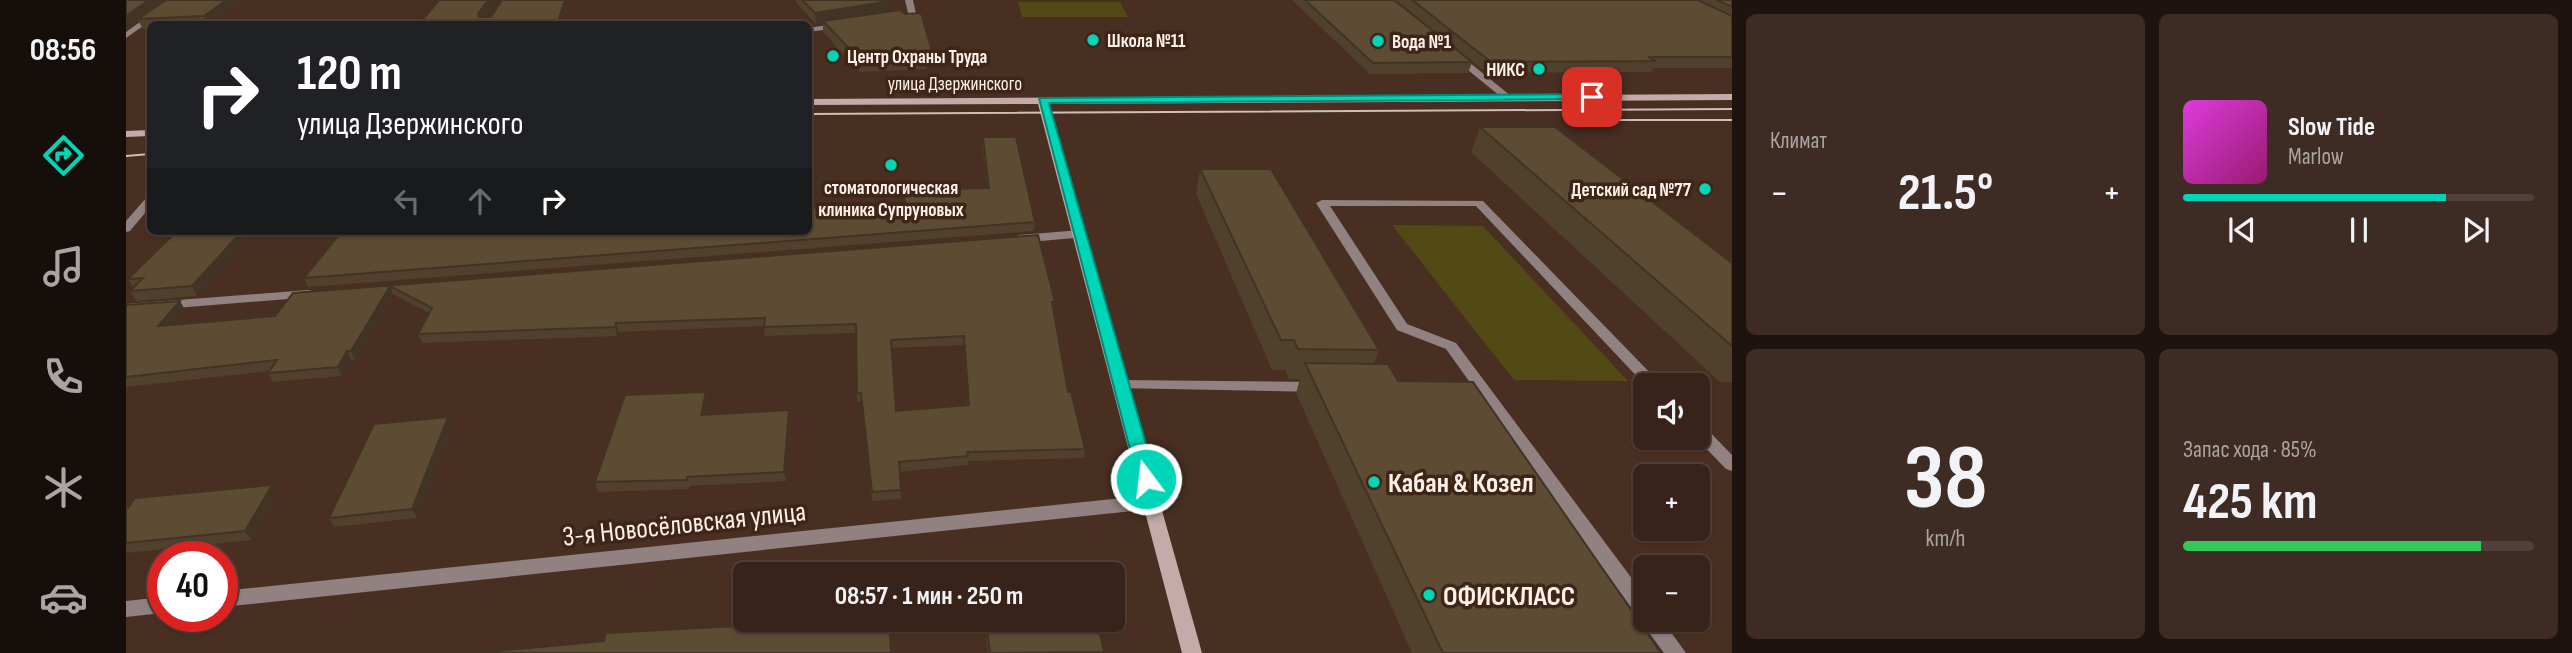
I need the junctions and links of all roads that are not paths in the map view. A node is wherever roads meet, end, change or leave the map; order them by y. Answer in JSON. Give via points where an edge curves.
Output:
{"nodes":[{"id":1,"x":176,"y":0,"type":"edge"},
{"id":2,"x":909,"y":0,"type":"edge"},
{"id":3,"x":891,"y":18,"type":"edge"},
{"id":4,"x":852,"y":23,"type":"edge"},
{"id":5,"x":126,"y":27,"type":"edge"},
{"id":6,"x":137,"y":28,"type":"junction"},
{"id":7,"x":812,"y":29,"type":"edge"},
{"id":8,"x":126,"y":36,"type":"edge"},
{"id":9,"x":1448,"y":49,"type":"edge"},
{"id":10,"x":1508,"y":97,"type":"junction"},
{"id":11,"x":1732,"y":97,"type":"edge"},
{"id":12,"x":1042,"y":100,"type":"junction"},
{"id":13,"x":812,"y":102,"type":"edge"},
{"id":14,"x":147,"y":133,"type":"edge"},
{"id":15,"x":126,"y":134,"type":"edge"},
{"id":16,"x":147,"y":204,"type":"edge"},
{"id":17,"x":126,"y":228,"type":"edge"},
{"id":18,"x":1081,"y":234,"type":"junction"},
{"id":19,"x":1012,"y":240,"type":"edge"},
{"id":20,"x":320,"y":293,"type":"edge"},
{"id":21,"x":126,"y":308,"type":"edge"},
{"id":22,"x":1642,"y":373,"type":"edge"},
{"id":23,"x":1121,"y":385,"type":"junction"},
{"id":24,"x":1330,"y":387,"type":"edge"},
{"id":25,"x":1710,"y":442,"type":"edge"},
{"id":26,"x":1732,"y":465,"type":"edge"},
{"id":27,"x":1152,"y":502,"type":"junction"},
{"id":28,"x":1633,"y":595,"type":"edge"},
{"id":29,"x":238,"y":597,"type":"edge"},
{"id":30,"x":147,"y":607,"type":"edge"},
{"id":31,"x":126,"y":609,"type":"edge"},
{"id":32,"x":1660,"y":632,"type":"edge"},
{"id":33,"x":1192,"y":653,"type":"edge"},
{"id":34,"x":1676,"y":653,"type":"edge"}],
"edges":[{"from":1,"to":6,"type":"street"},
{"from":2,"to":3,"type":"street","via":[[912,14]]},
{"from":4,"to":7,"type":"street"},
{"from":5,"to":6,"type":"street"},
{"from":6,"to":8,"type":"street"},
{"from":9,"to":10,"type":"street"},
{"from":10,"to":11,"type":"main road","name":"улица Дзержинского"},
{"from":10,"to":12,"type":"main road","name":"улица Дзержинского"},
{"from":12,"to":13,"type":"main road","name":"улица Дзержинского"},
{"from":12,"to":18,"type":"main road"},
{"from":14,"to":15,"type":"main road"},
{"from":16,"to":17,"type":"street"},
{"from":18,"to":19,"type":"street"},
{"from":18,"to":23,"type":"main road"},
{"from":20,"to":21,"type":"street"},
{"from":22,"to":28,"type":"street","via":[[1479,203],[1322,202],[1402,327],[1451,346],[1475,388]]},
{"from":23,"to":24,"type":"street"},
{"from":23,"to":27,"type":"main road"},
{"from":25,"to":26,"type":"street"},
{"from":27,"to":29,"type":"street","name":"3-я Новосёловская улица"},
{"from":27,"to":33,"type":"main road"},
{"from":30,"to":31,"type":"street"},
{"from":32,"to":34,"type":"street"}]}
